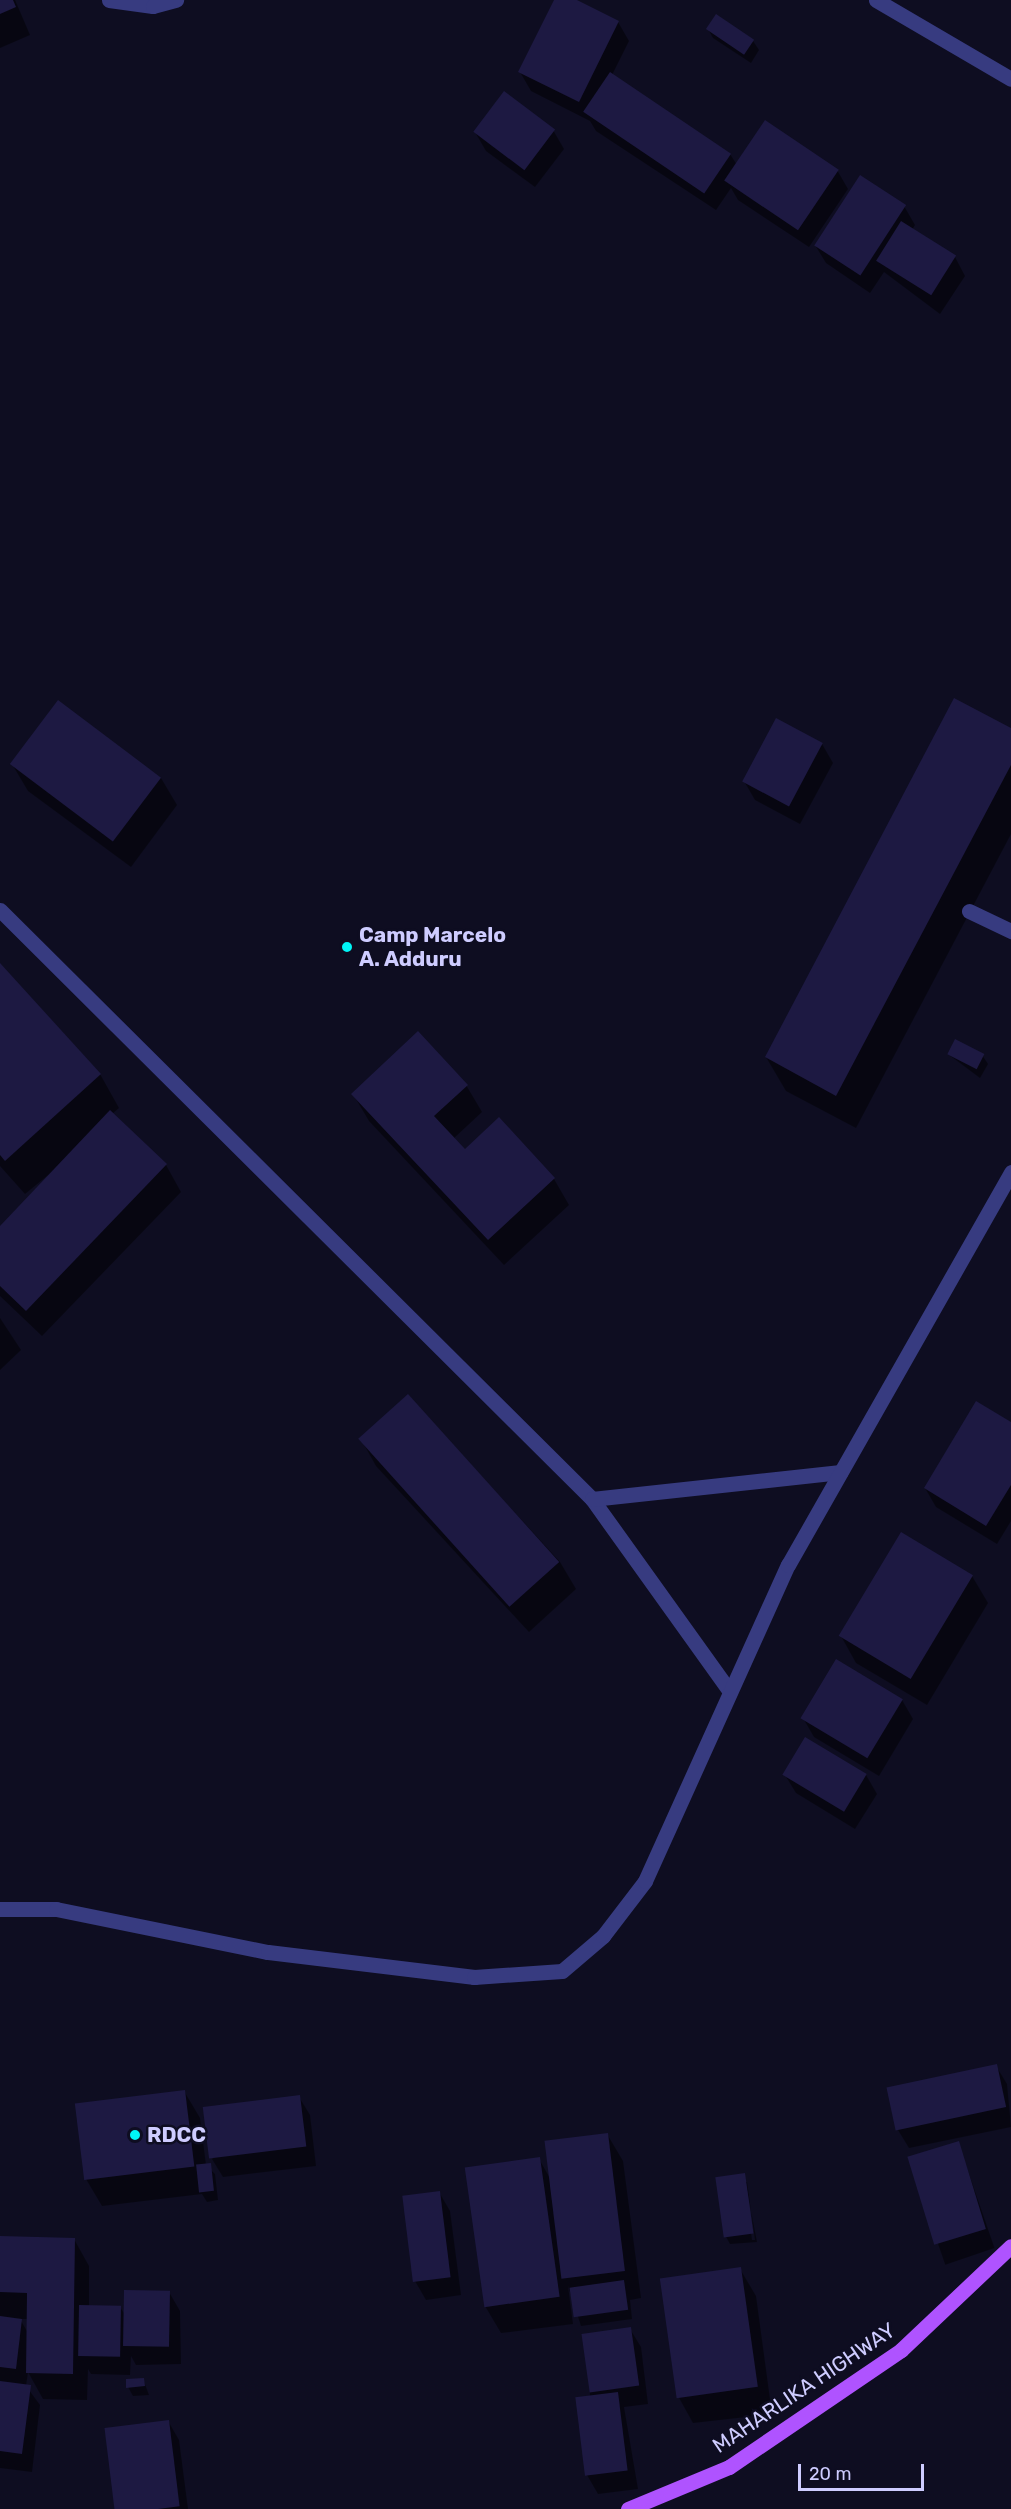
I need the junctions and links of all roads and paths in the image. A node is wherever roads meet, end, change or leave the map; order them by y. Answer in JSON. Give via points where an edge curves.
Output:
{"nodes":[{"id":1,"x":109,"y":0,"type":"edge"},
{"id":2,"x":176,"y":0,"type":"edge"},
{"id":3,"x":876,"y":0,"type":"edge"},
{"id":4,"x":1011,"y":79,"type":"edge"},
{"id":5,"x":0,"y":910,"type":"edge"},
{"id":6,"x":969,"y":910,"type":"dead end"},
{"id":7,"x":1011,"y":931,"type":"edge"},
{"id":8,"x":1011,"y":1172,"type":"edge"},
{"id":9,"x":841,"y":1472,"type":"junction"},
{"id":10,"x":592,"y":1499,"type":"junction"},
{"id":11,"x":730,"y":1692,"type":"junction"},
{"id":12,"x":0,"y":1910,"type":"edge"},
{"id":13,"x":1011,"y":2246,"type":"edge"},
{"id":14,"x":628,"y":2509,"type":"edge"}],
"edges":[{"from":1,"to":2,"type":"street","via":[[153,6]]},
{"from":3,"to":4,"type":"street"},
{"from":5,"to":10,"type":"street"},
{"from":6,"to":7,"type":"street"},
{"from":8,"to":9,"type":"street"},
{"from":9,"to":10,"type":"street"},
{"from":9,"to":11,"type":"street","via":[[788,1565]]},
{"from":10,"to":11,"type":"street"},
{"from":11,"to":12,"type":"street","via":[[645,1881],[603,1936],[562,1971],[474,1977],[268,1952],[56,1909]]},
{"from":13,"to":14,"type":"main road","name":"MAHARLIKA HIGHWAY","via":[[901,2350],[729,2467]]}]}
